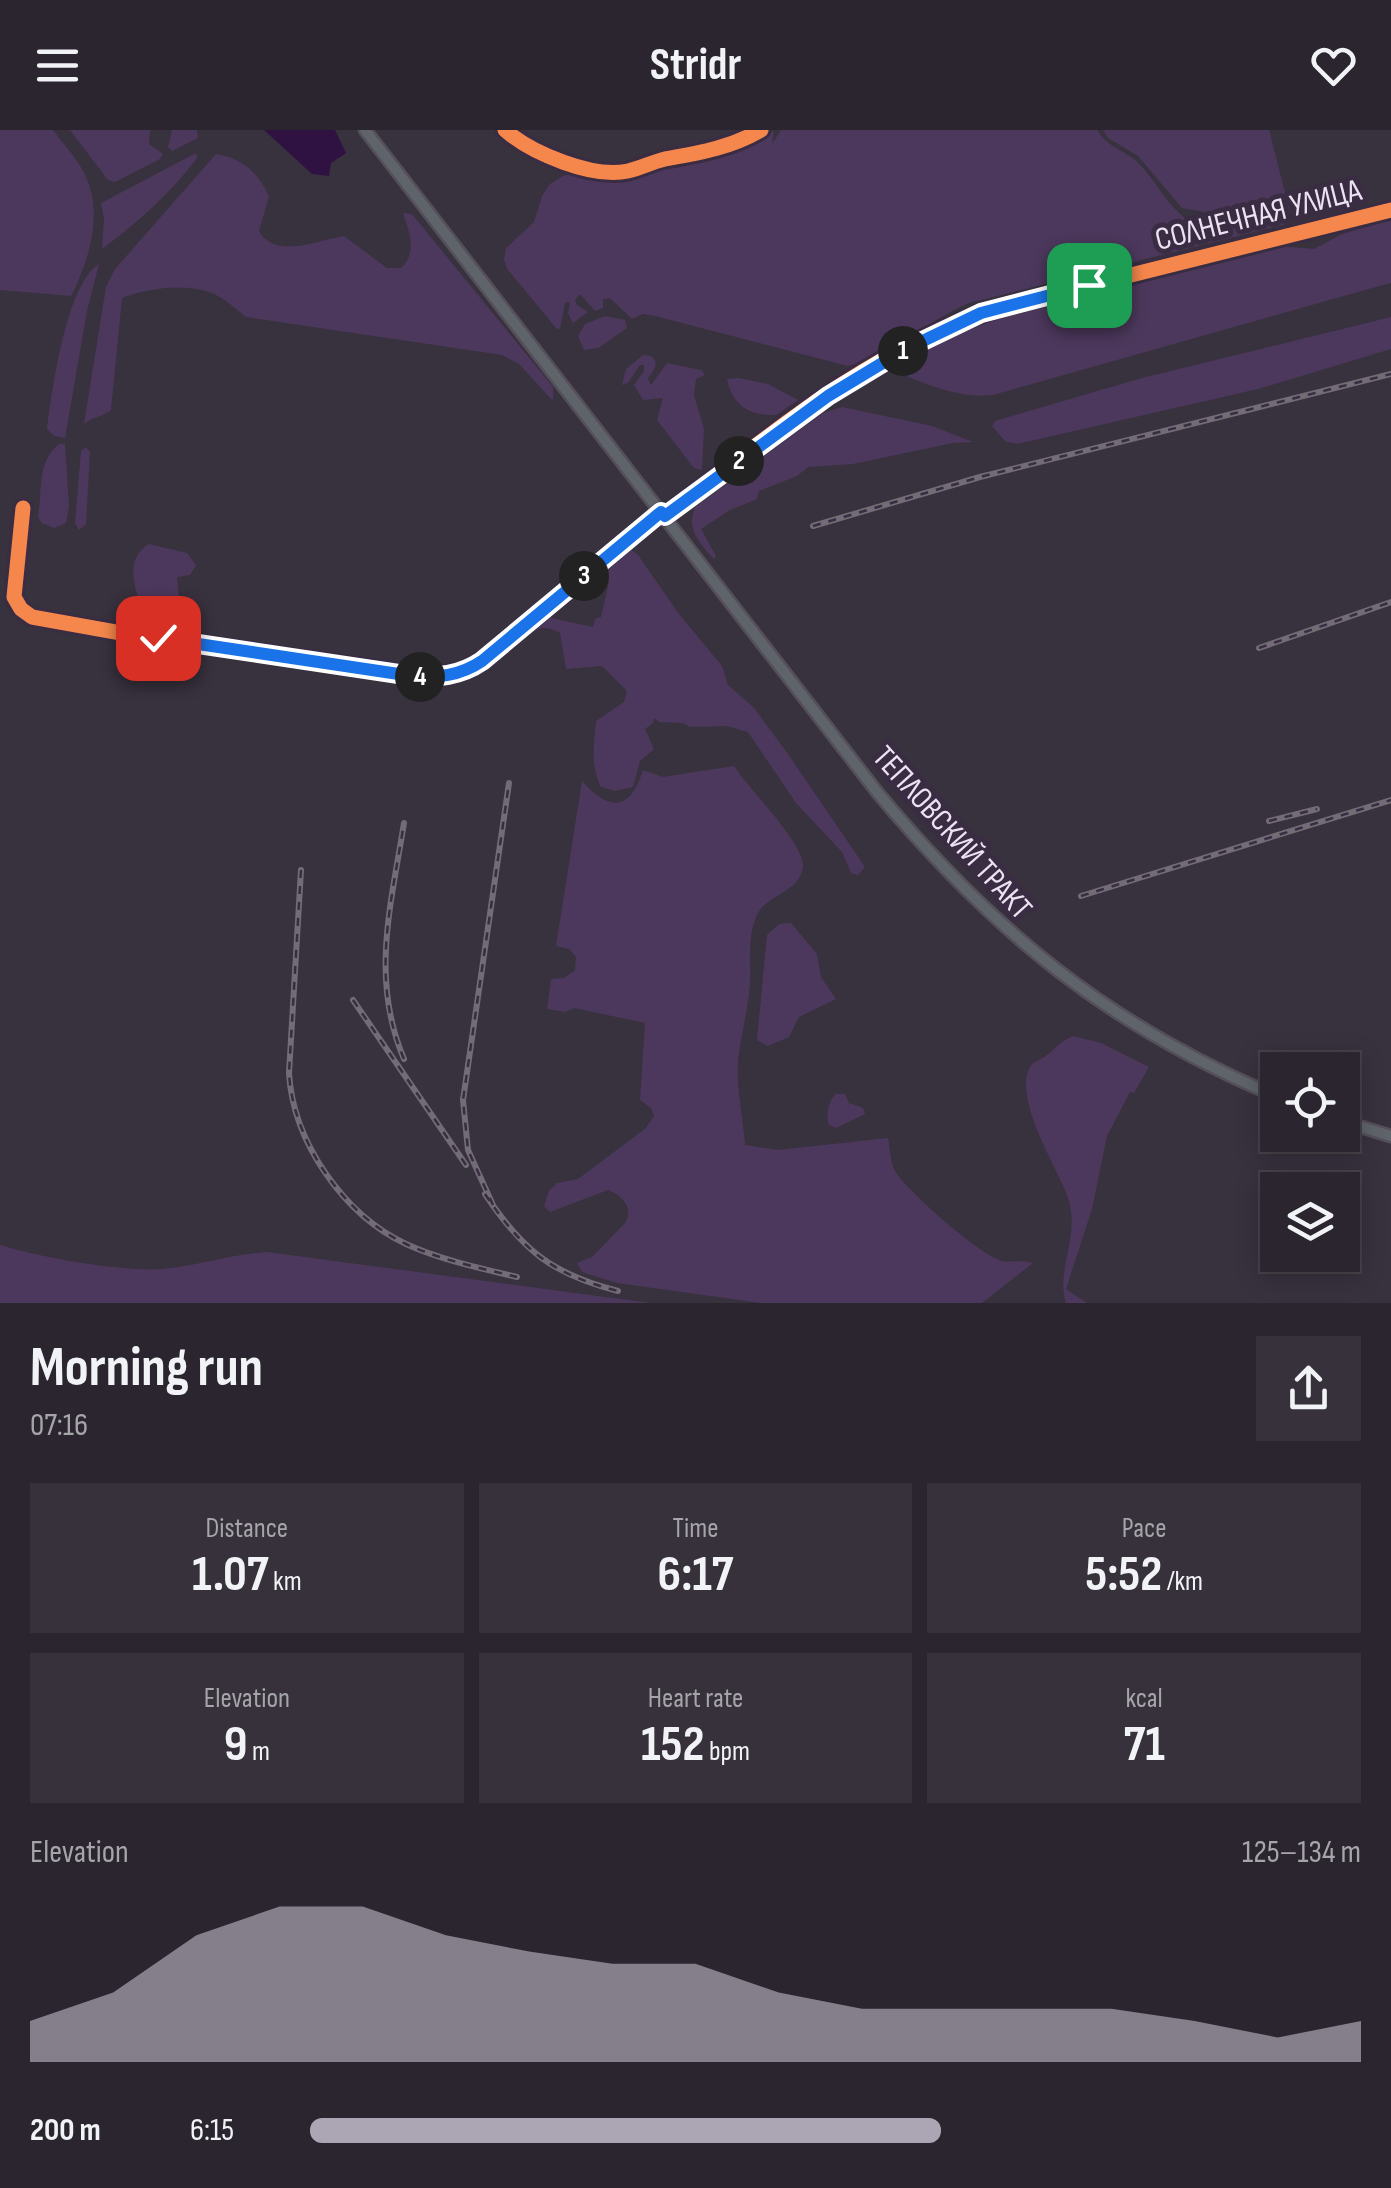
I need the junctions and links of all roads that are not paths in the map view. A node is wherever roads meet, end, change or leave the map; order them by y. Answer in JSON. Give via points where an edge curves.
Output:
{"nodes":[{"id":1,"x":365,"y":130,"type":"edge"},
{"id":2,"x":505,"y":130,"type":"edge"},
{"id":3,"x":761,"y":130,"type":"edge"},
{"id":4,"x":1391,"y":210,"type":"edge"},
{"id":5,"x":23,"y":508,"type":"dead end"},
{"id":6,"x":663,"y":514,"type":"junction"},
{"id":7,"x":1260,"y":1088,"type":"edge"},
{"id":8,"x":1360,"y":1127,"type":"edge"},
{"id":9,"x":1391,"y":1136,"type":"edge"}],
"edges":[{"from":1,"to":6,"type":"main road","name":"ТЕПЛОВСКИЙ ТРАКТ"},
{"from":2,"to":3,"type":"street","via":[[546,156],[624,172],[721,148]]},
{"from":4,"to":6,"type":"street","name":"СОЛНЕЧНАЯ УЛИЦА","via":[[964,320],[828,396]]},
{"from":5,"to":6,"type":"street","name":"СОЛНЕЧНАЯ УЛИЦА","via":[[14,596],[20,610],[36,619],[412,676],[450,675],[482,661]]},
{"from":6,"to":7,"type":"main road","name":"ТЕПЛОВСКИЙ ТРАКТ","via":[[877,792],[997,922],[1116,1013]]},
{"from":8,"to":9,"type":"main road"}]}
